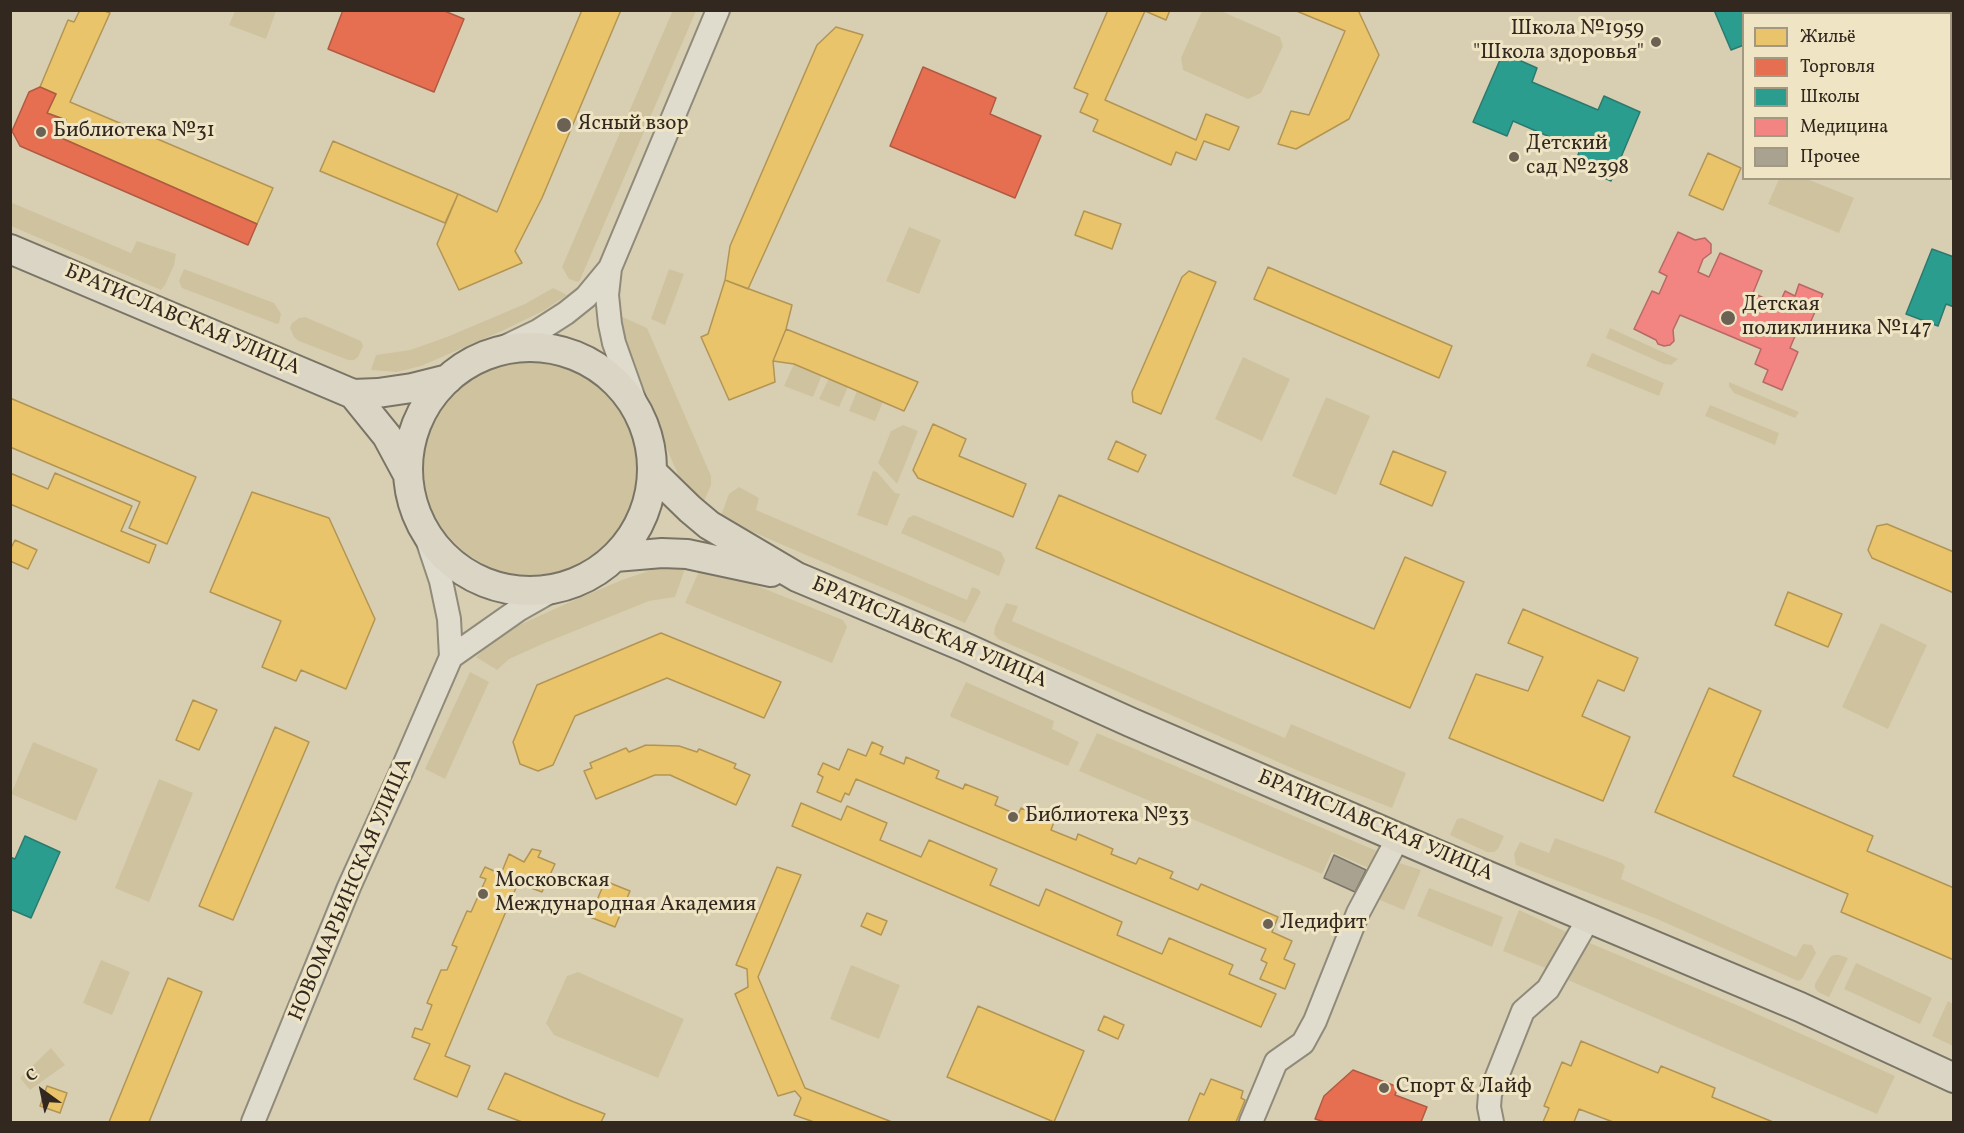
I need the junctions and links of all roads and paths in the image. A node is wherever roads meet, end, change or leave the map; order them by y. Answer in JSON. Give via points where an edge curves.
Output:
{"nodes":[{"id":1,"x":718,"y":10,"type":"edge"},
{"id":2,"x":10,"y":249,"type":"edge"},
{"id":3,"x":610,"y":268,"type":"junction"},
{"id":4,"x":488,"y":355,"type":"junction"},
{"id":5,"x":448,"y":379,"type":"junction"},
{"id":6,"x":353,"y":394,"type":"junction"},
{"id":7,"x":639,"y":413,"type":"junction"},
{"id":8,"x":652,"y":472,"type":"junction"},
{"id":9,"x":408,"y":475,"type":"junction"},
{"id":10,"x":425,"y":533,"type":"junction"},
{"id":11,"x":615,"y":557,"type":"junction"},
{"id":12,"x":797,"y":577,"type":"junction"},
{"id":13,"x":555,"y":589,"type":"junction"},
{"id":14,"x":451,"y":657,"type":"junction"},
{"id":15,"x":1398,"y":838,"type":"junction"},
{"id":16,"x":1588,"y":918,"type":"junction"},
{"id":17,"x":1953,"y":1078,"type":"edge"},
{"id":18,"x":253,"y":1122,"type":"edge"},
{"id":19,"x":1251,"y":1122,"type":"edge"},
{"id":20,"x":1492,"y":1122,"type":"edge"}],
"edges":[{"from":1,"to":3,"type":"street"},
{"from":2,"to":6,"type":"main road","name":"БРАТИСЛАВСКАЯ УЛИЦА"},
{"from":3,"to":4,"type":"street","via":[[586,297],[566,313]]},
{"from":3,"to":7,"type":"street","via":[[607,295],[614,343]]},
{"from":4,"to":5,"type":"main road","name":"БРАТИСЛАВСКАЯ УЛИЦА"},
{"from":4,"to":7,"type":"main road","name":"БРАТИСЛАВСКАЯ УЛИЦА","via":[[516,348],[546,348],[574,355],[600,369],[622,389]]},
{"from":5,"to":6,"type":"main road","name":"БРАТИСЛАВСКАЯ УЛИЦА","via":[[412,388]]},
{"from":5,"to":9,"type":"main road","name":"БРАТИСЛАВСКАЯ УЛИЦА","via":[[428,404],[413,433]]},
{"from":6,"to":9,"type":"main road","name":"БРАТИСЛАВСКАЯ УЛИЦА","via":[[387,436]]},
{"from":7,"to":8,"type":"main road","name":"БРАТИСЛАВСКАЯ УЛИЦА","via":[[649,442]]},
{"from":8,"to":11,"type":"main road","name":"БРАТИСЛАВСКАЯ УЛИЦА","via":[[642,518]]},
{"from":8,"to":12,"type":"main road","name":"БРАТИСЛАВСКАЯ УЛИЦА","via":[[702,519]]},
{"from":9,"to":10,"type":"main road","name":"БРАТИСЛАВСКАЯ УЛИЦА","via":[[410,495]]},
{"from":10,"to":13,"type":"main road","name":"БРАТИСЛАВСКАЯ УЛИЦА","via":[[440,553],[481,582],[530,592]]},
{"from":10,"to":14,"type":"street","name":"НОВОМАРЬИНСКАЯ УЛИЦА","via":[[449,619]]},
{"from":11,"to":12,"type":"main road","name":"БРАТИСЛАВСКАЯ УЛИЦА","via":[[687,554]]},
{"from":11,"to":13,"type":"main road","name":"БРАТИСЛАВСКАЯ УЛИЦА","via":[[587,578]]},
{"from":12,"to":15,"type":"main road","name":"БРАТИСЛАВСКАЯ УЛИЦА"},
{"from":13,"to":14,"type":"street"},
{"from":14,"to":18,"type":"street","name":"НОВОМАРЬИНСКАЯ УЛИЦА","via":[[349,887]]},
{"from":15,"to":16,"type":"main road","name":"БРАТИСЛАВСКАЯ УЛИЦА"},
{"from":15,"to":19,"type":"street","via":[[1358,913],[1315,1021],[1303,1043],[1276,1062]]},
{"from":16,"to":17,"type":"main road","name":"БРАТИСЛАВСКАЯ УЛИЦА","via":[[1800,1007]]},
{"from":16,"to":20,"type":"street","via":[[1548,989],[1523,1011],[1490,1094]]}]}
